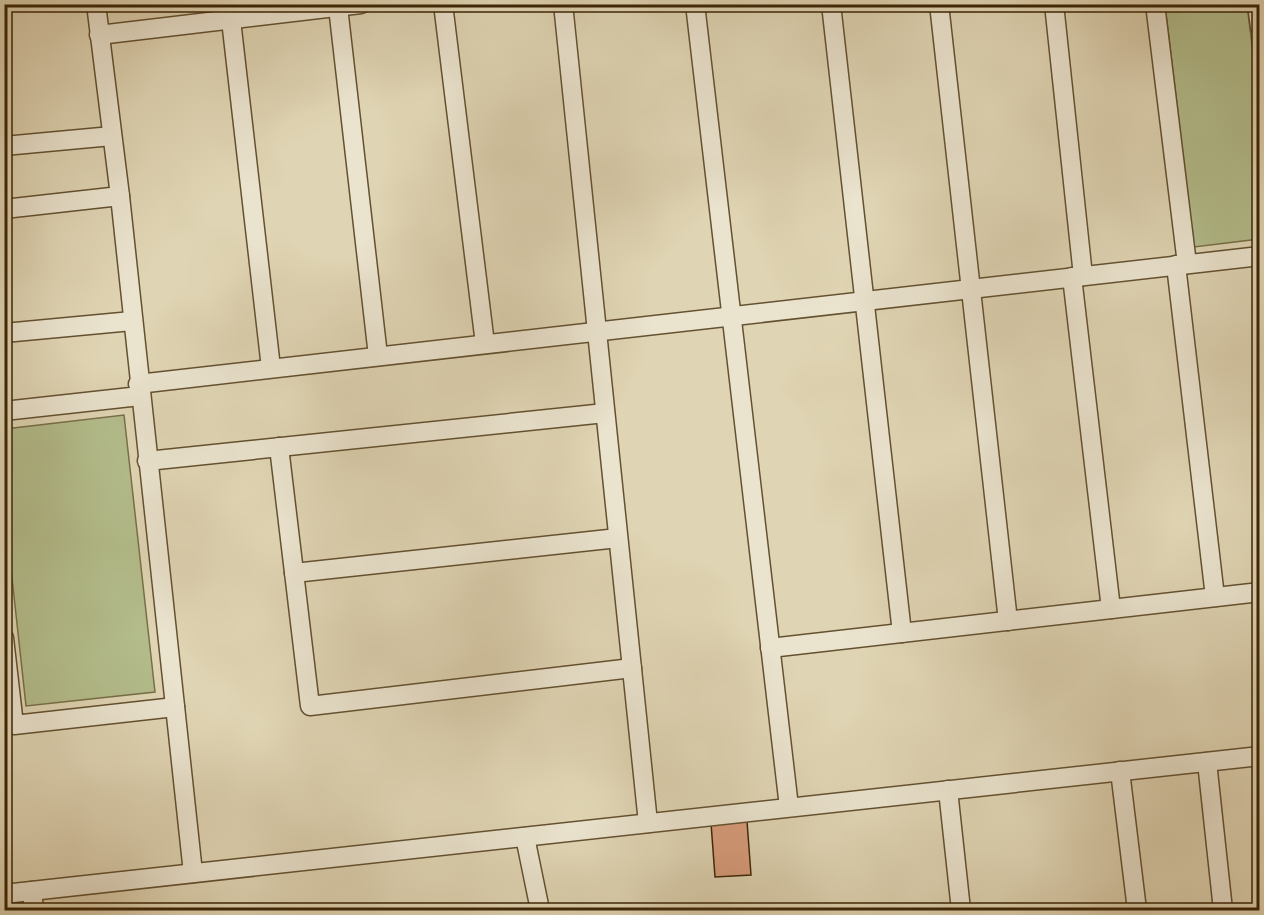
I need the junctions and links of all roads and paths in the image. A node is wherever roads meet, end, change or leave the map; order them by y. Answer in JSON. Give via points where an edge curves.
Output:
{"nodes":[{"id":1,"x":96,"y":4,"type":"edge"},
{"id":2,"x":361,"y":4,"type":"edge"},
{"id":3,"x":443,"y":4,"type":"edge"},
{"id":4,"x":563,"y":4,"type":"edge"},
{"id":5,"x":695,"y":4,"type":"edge"},
{"id":6,"x":831,"y":4,"type":"edge"},
{"id":7,"x":939,"y":4,"type":"edge"},
{"id":8,"x":1054,"y":4,"type":"edge"},
{"id":9,"x":1155,"y":4,"type":"edge"},
{"id":10,"x":1257,"y":4,"type":"edge"},
{"id":11,"x":338,"y":7,"type":"junction"},
{"id":12,"x":231,"y":20,"type":"junction"},
{"id":13,"x":1260,"y":27,"type":"edge"},
{"id":14,"x":99,"y":35,"type":"junction"},
{"id":15,"x":112,"y":136,"type":"junction"},
{"id":16,"x":4,"y":146,"type":"edge"},
{"id":17,"x":120,"y":196,"type":"junction"},
{"id":18,"x":4,"y":208,"type":"edge"},
{"id":19,"x":1260,"y":256,"type":"edge"},
{"id":20,"x":1182,"y":265,"type":"junction"},
{"id":21,"x":1078,"y":276,"type":"junction"},
{"id":22,"x":971,"y":288,"type":"junction"},
{"id":23,"x":865,"y":300,"type":"junction"},
{"id":24,"x":732,"y":315,"type":"junction"},
{"id":25,"x":132,"y":321,"type":"junction"},
{"id":26,"x":597,"y":331,"type":"junction"},
{"id":27,"x":4,"y":333,"type":"edge"},
{"id":28,"x":484,"y":344,"type":"junction"},
{"id":29,"x":378,"y":356,"type":"junction"},
{"id":30,"x":271,"y":368,"type":"junction"},
{"id":31,"x":139,"y":390,"type":"junction"},
{"id":32,"x":4,"y":411,"type":"edge"},
{"id":33,"x":605,"y":413,"type":"junction"},
{"id":34,"x":279,"y":447,"type":"junction"},
{"id":35,"x":147,"y":461,"type":"junction"},
{"id":36,"x":618,"y":538,"type":"junction"},
{"id":37,"x":294,"y":573,"type":"junction"},
{"id":38,"x":1260,"y":592,"type":"edge"},
{"id":39,"x":1215,"y":597,"type":"junction"},
{"id":40,"x":1111,"y":609,"type":"junction"},
{"id":41,"x":1008,"y":621,"type":"junction"},
{"id":42,"x":902,"y":633,"type":"junction"},
{"id":43,"x":4,"y":638,"type":"edge"},
{"id":44,"x":770,"y":648,"type":"junction"},
{"id":45,"x":632,"y":668,"type":"junction"},
{"id":46,"x":175,"y":707,"type":"junction"},
{"id":47,"x":1260,"y":756,"type":"edge"},
{"id":48,"x":1207,"y":762,"type":"junction"},
{"id":49,"x":1120,"y":771,"type":"junction"},
{"id":50,"x":948,"y":790,"type":"junction"},
{"id":51,"x":789,"y":807,"type":"junction"},
{"id":52,"x":648,"y":823,"type":"junction"},
{"id":53,"x":525,"y":837,"type":"junction"},
{"id":54,"x":193,"y":873,"type":"junction"},
{"id":55,"x":32,"y":891,"type":"junction"},
{"id":56,"x":4,"y":894,"type":"edge"},
{"id":57,"x":34,"y":910,"type":"edge"},
{"id":58,"x":540,"y":910,"type":"edge"},
{"id":59,"x":961,"y":910,"type":"edge"},
{"id":60,"x":1137,"y":910,"type":"edge"},
{"id":61,"x":1223,"y":910,"type":"edge"}],
"edges":[{"from":1,"to":14,"type":"street"},
{"from":2,"to":11,"type":"street"},
{"from":3,"to":28,"type":"street"},
{"from":4,"to":26,"type":"street"},
{"from":5,"to":24,"type":"street"},
{"from":6,"to":23,"type":"street"},
{"from":7,"to":22,"type":"street"},
{"from":8,"to":21,"type":"street"},
{"from":9,"to":20,"type":"street"},
{"from":10,"to":13,"type":"street"},
{"from":11,"to":12,"type":"street"},
{"from":11,"to":29,"type":"street"},
{"from":12,"to":14,"type":"street"},
{"from":12,"to":30,"type":"street"},
{"from":14,"to":15,"type":"street"},
{"from":15,"to":16,"type":"street"},
{"from":15,"to":17,"type":"street"},
{"from":17,"to":18,"type":"street"},
{"from":17,"to":25,"type":"street"},
{"from":19,"to":20,"type":"street"},
{"from":20,"to":21,"type":"street"},
{"from":20,"to":39,"type":"street"},
{"from":21,"to":22,"type":"street"},
{"from":21,"to":40,"type":"street"},
{"from":22,"to":23,"type":"street"},
{"from":22,"to":41,"type":"street"},
{"from":23,"to":24,"type":"street"},
{"from":23,"to":42,"type":"street"},
{"from":24,"to":26,"type":"street"},
{"from":24,"to":44,"type":"street"},
{"from":25,"to":27,"type":"street"},
{"from":25,"to":31,"type":"street"},
{"from":26,"to":28,"type":"street"},
{"from":26,"to":33,"type":"street"},
{"from":28,"to":29,"type":"street"},
{"from":29,"to":30,"type":"street"},
{"from":30,"to":31,"type":"street"},
{"from":31,"to":32,"type":"street"},
{"from":31,"to":35,"type":"street"},
{"from":33,"to":34,"type":"street"},
{"from":33,"to":36,"type":"street"},
{"from":34,"to":35,"type":"street"},
{"from":34,"to":37,"type":"street"},
{"from":35,"to":46,"type":"street"},
{"from":36,"to":37,"type":"street"},
{"from":36,"to":45,"type":"street"},
{"from":37,"to":45,"type":"street","via":[[310,706]]},
{"from":38,"to":39,"type":"street"},
{"from":39,"to":40,"type":"street"},
{"from":40,"to":41,"type":"street"},
{"from":41,"to":42,"type":"street"},
{"from":42,"to":44,"type":"street"},
{"from":43,"to":46,"type":"street","via":[[14,724]]},
{"from":44,"to":51,"type":"street"},
{"from":45,"to":52,"type":"street"},
{"from":46,"to":54,"type":"street"},
{"from":47,"to":48,"type":"street"},
{"from":48,"to":49,"type":"street"},
{"from":48,"to":61,"type":"street"},
{"from":49,"to":50,"type":"street"},
{"from":49,"to":60,"type":"street"},
{"from":50,"to":51,"type":"street"},
{"from":50,"to":59,"type":"street"},
{"from":51,"to":52,"type":"street"},
{"from":52,"to":53,"type":"street"},
{"from":53,"to":54,"type":"street"},
{"from":53,"to":58,"type":"street"},
{"from":54,"to":55,"type":"street"},
{"from":55,"to":56,"type":"street"},
{"from":55,"to":57,"type":"street"}]}
